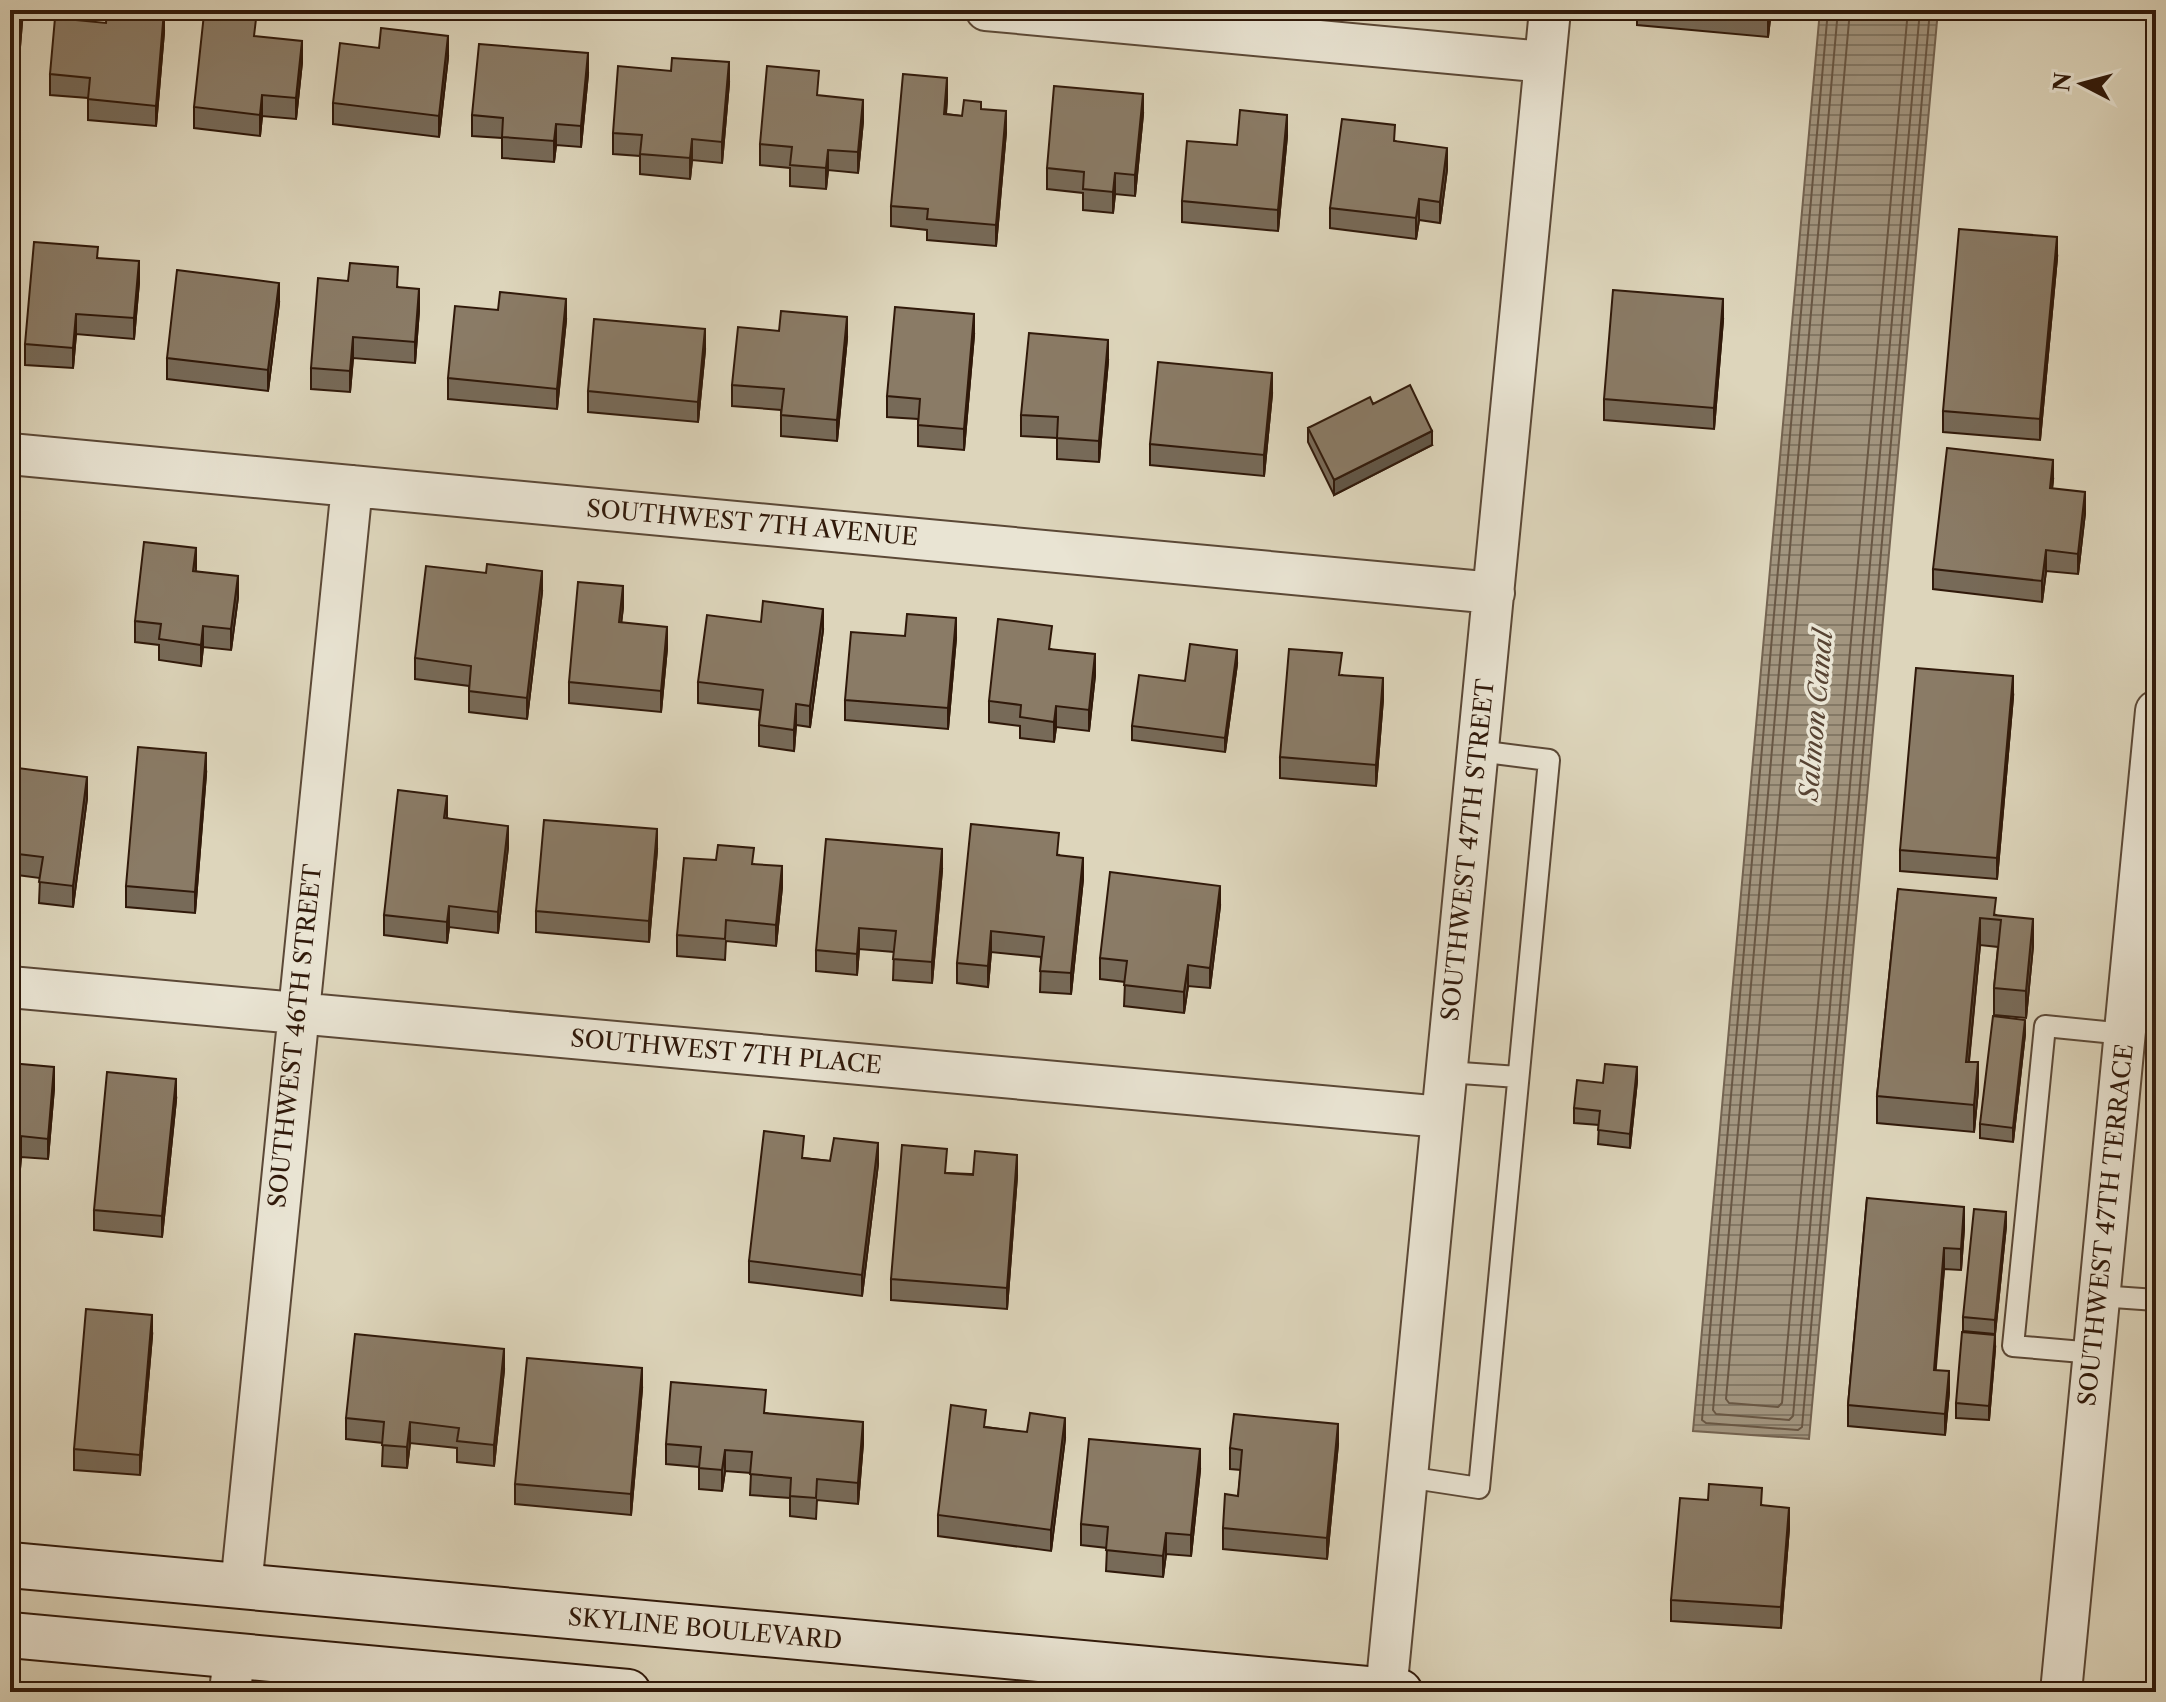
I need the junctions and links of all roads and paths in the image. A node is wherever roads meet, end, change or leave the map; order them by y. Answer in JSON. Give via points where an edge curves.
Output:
{"nodes":[{"id":1,"x":986,"y":10,"type":"edge"},
{"id":2,"x":1550,"y":10,"type":"edge"},
{"id":3,"x":1545,"y":62,"type":"junction"},
{"id":4,"x":10,"y":454,"type":"edge"},
{"id":5,"x":352,"y":486,"type":"junction"},
{"id":6,"x":1494,"y":593,"type":"junction"},
{"id":7,"x":2156,"y":711,"type":"edge"},
{"id":8,"x":1478,"y":751,"type":"junction"},
{"id":9,"x":2151,"y":818,"type":"edge"},
{"id":10,"x":10,"y":987,"type":"edge"},
{"id":11,"x":297,"y":1012,"type":"junction"},
{"id":12,"x":2125,"y":1034,"type":"junction"},
{"id":13,"x":1447,"y":1072,"type":"junction"},
{"id":14,"x":1518,"y":1077,"type":"junction"},
{"id":15,"x":1442,"y":1117,"type":"junction"},
{"id":16,"x":2099,"y":1296,"type":"junction"},
{"id":17,"x":2156,"y":1300,"type":"edge"},
{"id":18,"x":2094,"y":1353,"type":"junction"},
{"id":19,"x":1407,"y":1477,"type":"junction"},
{"id":20,"x":10,"y":1565,"type":"edge"},
{"id":21,"x":241,"y":1587,"type":"junction"},
{"id":22,"x":10,"y":1635,"type":"edge"},
{"id":23,"x":232,"y":1674,"type":"edge"},
{"id":24,"x":628,"y":1692,"type":"edge"},
{"id":25,"x":1391,"y":1692,"type":"edge"},
{"id":26,"x":2061,"y":1692,"type":"edge"}],
"edges":[{"from":1,"to":3,"type":"street"},
{"from":2,"to":3,"type":"street","name":"SOUTHWEST 47TH STREET"},
{"from":3,"to":6,"type":"street","name":"SOUTHWEST 47TH STREET"},
{"from":4,"to":5,"type":"street","name":"SOUTHWEST 7TH AVENUE"},
{"from":5,"to":6,"type":"street","name":"SOUTHWEST 7TH AVENUE"},
{"from":5,"to":11,"type":"street","name":"SOUTHWEST 46TH STREET"},
{"from":6,"to":8,"type":"street","name":"SOUTHWEST 47TH STREET"},
{"from":7,"to":9,"type":"street","name":"SOUTHWEST 47TH TERRACE"},
{"from":8,"to":13,"type":"street","name":"SOUTHWEST 47TH STREET"},
{"from":8,"to":14,"type":"lane","via":[[1549,760]]},
{"from":9,"to":12,"type":"street","name":"SOUTHWEST 47TH TERRACE"},
{"from":10,"to":11,"type":"street","name":"SOUTHWEST 7TH PLACE"},
{"from":11,"to":15,"type":"street","name":"SOUTHWEST 7TH PLACE"},
{"from":11,"to":21,"type":"street","name":"SOUTHWEST 46TH STREET"},
{"from":12,"to":16,"type":"street","name":"SOUTHWEST 47TH TERRACE"},
{"from":12,"to":18,"type":"lane","via":[[2045,1026],[2013,1346]]},
{"from":13,"to":14,"type":"lane"},
{"from":13,"to":15,"type":"street","name":"SOUTHWEST 47TH STREET"},
{"from":14,"to":19,"type":"lane","via":[[1479,1488]]},
{"from":15,"to":19,"type":"street","name":"SOUTHWEST 47TH STREET"},
{"from":16,"to":17,"type":"lane"},
{"from":16,"to":18,"type":"street","name":"SOUTHWEST 47TH TERRACE"},
{"from":18,"to":26,"type":"street","name":"SOUTHWEST 47TH TERRACE"},
{"from":19,"to":25,"type":"street","name":"SOUTHWEST 47TH STREET"},
{"from":20,"to":21,"type":"street","name":"SKYLINE BOULEVARD"},
{"from":21,"to":23,"type":"street"},
{"from":21,"to":25,"type":"street","name":"SKYLINE BOULEVARD"},
{"from":22,"to":23,"type":"street"},
{"from":23,"to":24,"type":"street"}]}
